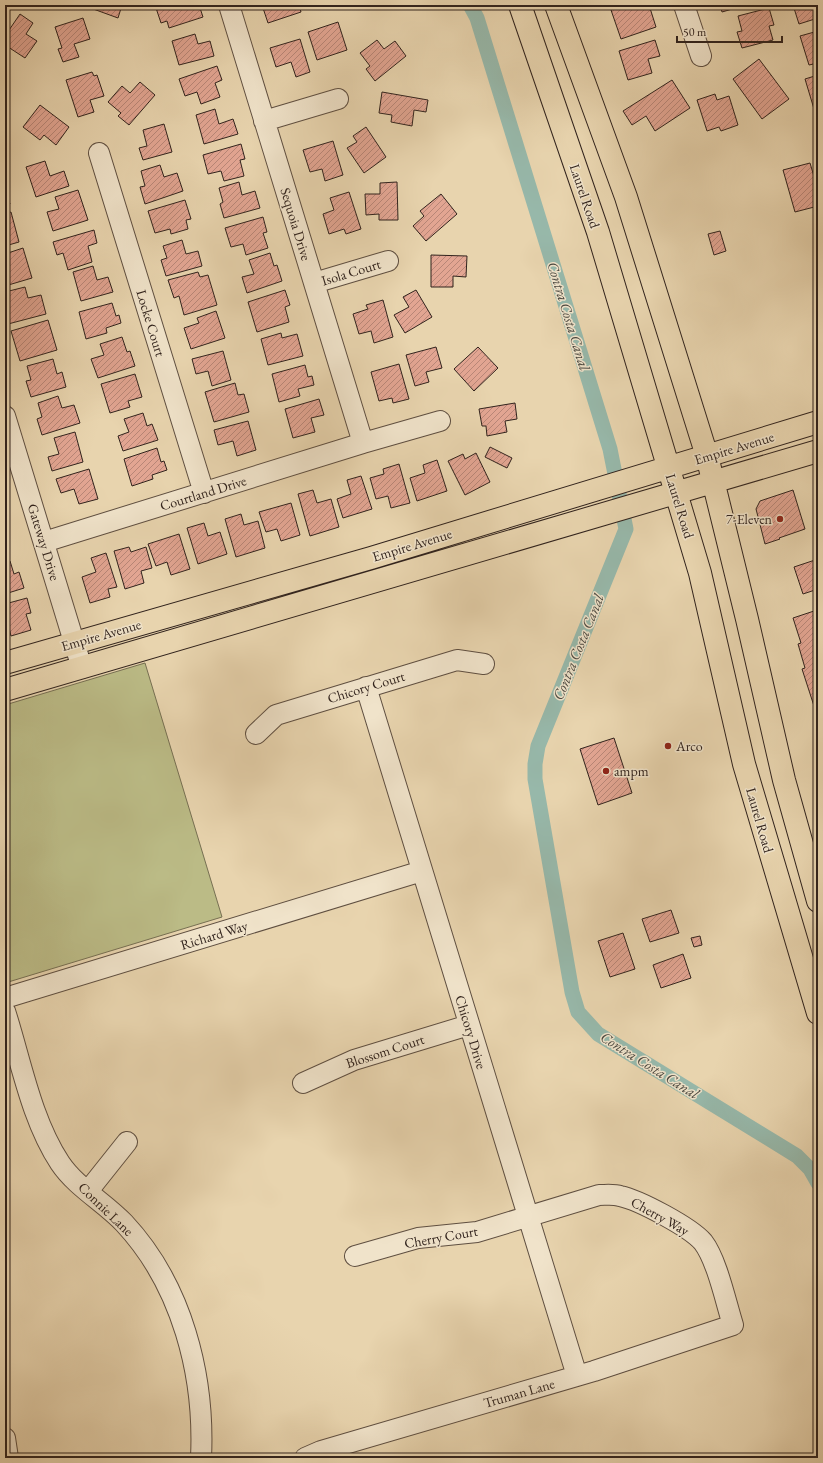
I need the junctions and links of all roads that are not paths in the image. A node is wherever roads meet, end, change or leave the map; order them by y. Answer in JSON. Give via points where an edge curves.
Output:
{"nodes":[{"id":1,"x":229,"y":5,"type":"edge"},
{"id":2,"x":520,"y":5,"type":"edge"},
{"id":3,"x":556,"y":5,"type":"edge"},
{"id":4,"x":684,"y":5,"type":"edge"},
{"id":5,"x":701,"y":56,"type":"dead end"},
{"id":6,"x":338,"y":99,"type":"dead end"},
{"id":7,"x":264,"y":121,"type":"junction"},
{"id":8,"x":99,"y":153,"type":"dead end"},
{"id":9,"x":388,"y":261,"type":"dead end"},
{"id":10,"x":314,"y":283,"type":"junction"},
{"id":11,"x":5,"y":416,"type":"edge"},
{"id":12,"x":440,"y":421,"type":"dead end"},
{"id":13,"x":818,"y":422,"type":"edge"},
{"id":14,"x":363,"y":443,"type":"junction"},
{"id":15,"x":818,"y":451,"type":"edge"},
{"id":16,"x":707,"y":456,"type":"junction"},
{"id":17,"x":669,"y":468,"type":"junction"},
{"id":18,"x":714,"y":482,"type":"junction"},
{"id":19,"x":204,"y":493,"type":"junction"},
{"id":20,"x":676,"y":493,"type":"junction"},
{"id":21,"x":44,"y":542,"type":"junction"},
{"id":22,"x":74,"y":643,"type":"junction"},
{"id":23,"x":5,"y":663,"type":"edge"},
{"id":24,"x":484,"y":664,"type":"dead end"},
{"id":25,"x":82,"y":668,"type":"junction"},
{"id":26,"x":366,"y":687,"type":"junction"},
{"id":27,"x":5,"y":690,"type":"edge"},
{"id":28,"x":256,"y":734,"type":"dead end"},
{"id":29,"x":422,"y":871,"type":"junction"},
{"id":30,"x":781,"y":891,"type":"junction"},
{"id":31,"x":815,"y":892,"type":"edge"},
{"id":32,"x":5,"y":998,"type":"edge"},
{"id":33,"x":5,"y":1011,"type":"edge"},
{"id":34,"x":818,"y":1013,"type":"edge"},
{"id":35,"x":469,"y":1025,"type":"junction"},
{"id":36,"x":303,"y":1083,"type":"dead end"},
{"id":37,"x":127,"y":1142,"type":"dead end"},
{"id":38,"x":88,"y":1191,"type":"junction"},
{"id":39,"x":528,"y":1217,"type":"junction"},
{"id":40,"x":355,"y":1256,"type":"dead end"},
{"id":41,"x":733,"y":1325,"type":"joint"},
{"id":42,"x":577,"y":1376,"type":"junction"},
{"id":43,"x":5,"y":1438,"type":"edge"},
{"id":44,"x":8,"y":1458,"type":"edge"},
{"id":45,"x":201,"y":1458,"type":"edge"},
{"id":46,"x":305,"y":1458,"type":"edge"}],
"edges":[{"from":1,"to":7,"type":"street","name":"Sequoia Drive"},
{"from":2,"to":17,"type":"main road","name":"Laurel Road","via":[[598,232]]},
{"from":3,"to":16,"type":"main road","via":[[626,197]]},
{"from":4,"to":5,"type":"street"},
{"from":6,"to":7,"type":"street"},
{"from":7,"to":10,"type":"street","name":"Sequoia Drive"},
{"from":8,"to":19,"type":"street","name":"Locke Court"},
{"from":9,"to":10,"type":"street","name":"Isola Court"},
{"from":10,"to":14,"type":"street","name":"Sequoia Drive"},
{"from":11,"to":21,"type":"street","name":"Gateway Drive"},
{"from":12,"to":14,"type":"street","name":"Courtland Drive"},
{"from":13,"to":16,"type":"main road","name":"Empire Avenue"},
{"from":14,"to":19,"type":"street","name":"Courtland Drive"},
{"from":15,"to":18,"type":"main road","name":"Empire Avenue"},
{"from":16,"to":17,"type":"main road","name":"Empire Avenue"},
{"from":16,"to":18,"type":"main road"},
{"from":17,"to":20,"type":"main road","name":"Laurel Road"},
{"from":17,"to":22,"type":"main road","name":"Empire Avenue","via":[[371,558]]},
{"from":18,"to":20,"type":"main road","name":"Empire Avenue"},
{"from":18,"to":31,"type":"main road","via":[[784,780]]},
{"from":19,"to":21,"type":"street","name":"Courtland Drive"},
{"from":20,"to":25,"type":"main road","name":"Empire Avenue"},
{"from":20,"to":30,"type":"main road","name":"Laurel Road","via":[[700,573],[744,764]]},
{"from":21,"to":22,"type":"street","name":"Gateway Drive"},
{"from":22,"to":23,"type":"main road","name":"Empire Avenue"},
{"from":22,"to":25,"type":"street","name":"Gateway Drive"},
{"from":24,"to":26,"type":"street","name":"Chicory Court","via":[[457,660]]},
{"from":25,"to":27,"type":"main road","name":"Empire Avenue"},
{"from":26,"to":28,"type":"street","name":"Chicory Court","via":[[276,715]]},
{"from":26,"to":29,"type":"street","name":"Chicory Drive"},
{"from":29,"to":32,"type":"street","name":"Richard Way"},
{"from":29,"to":35,"type":"street","name":"Chicory Drive"},
{"from":30,"to":31,"type":"main road"},
{"from":30,"to":34,"type":"main road","name":"Laurel Road"},
{"from":33,"to":38,"type":"street","name":"Connie Lane","via":[[46,1140],[61,1165]]},
{"from":35,"to":36,"type":"street","name":"Blossom Court","via":[[354,1060]]},
{"from":35,"to":39,"type":"street","name":"Chicory Drive"},
{"from":37,"to":38,"type":"street"},
{"from":38,"to":45,"type":"street","name":"Connie Lane","via":[[120,1219],[143,1246],[173,1297],[193,1362],[199,1395],[202,1425]]},
{"from":39,"to":40,"type":"street","name":"Cherry Court","via":[[477,1232],[418,1238]]},
{"from":39,"to":41,"type":"street","name":"Cherry Way","via":[[599,1195],[619,1195],[640,1202],[686,1228],[703,1242],[713,1260]]},
{"from":39,"to":42,"type":"street","name":"Chicory Drive"},
{"from":41,"to":42,"type":"street","name":"Truman Lane"},
{"from":42,"to":46,"type":"street","name":"Truman Lane","via":[[321,1451]]},
{"from":43,"to":44,"type":"street"}]}
